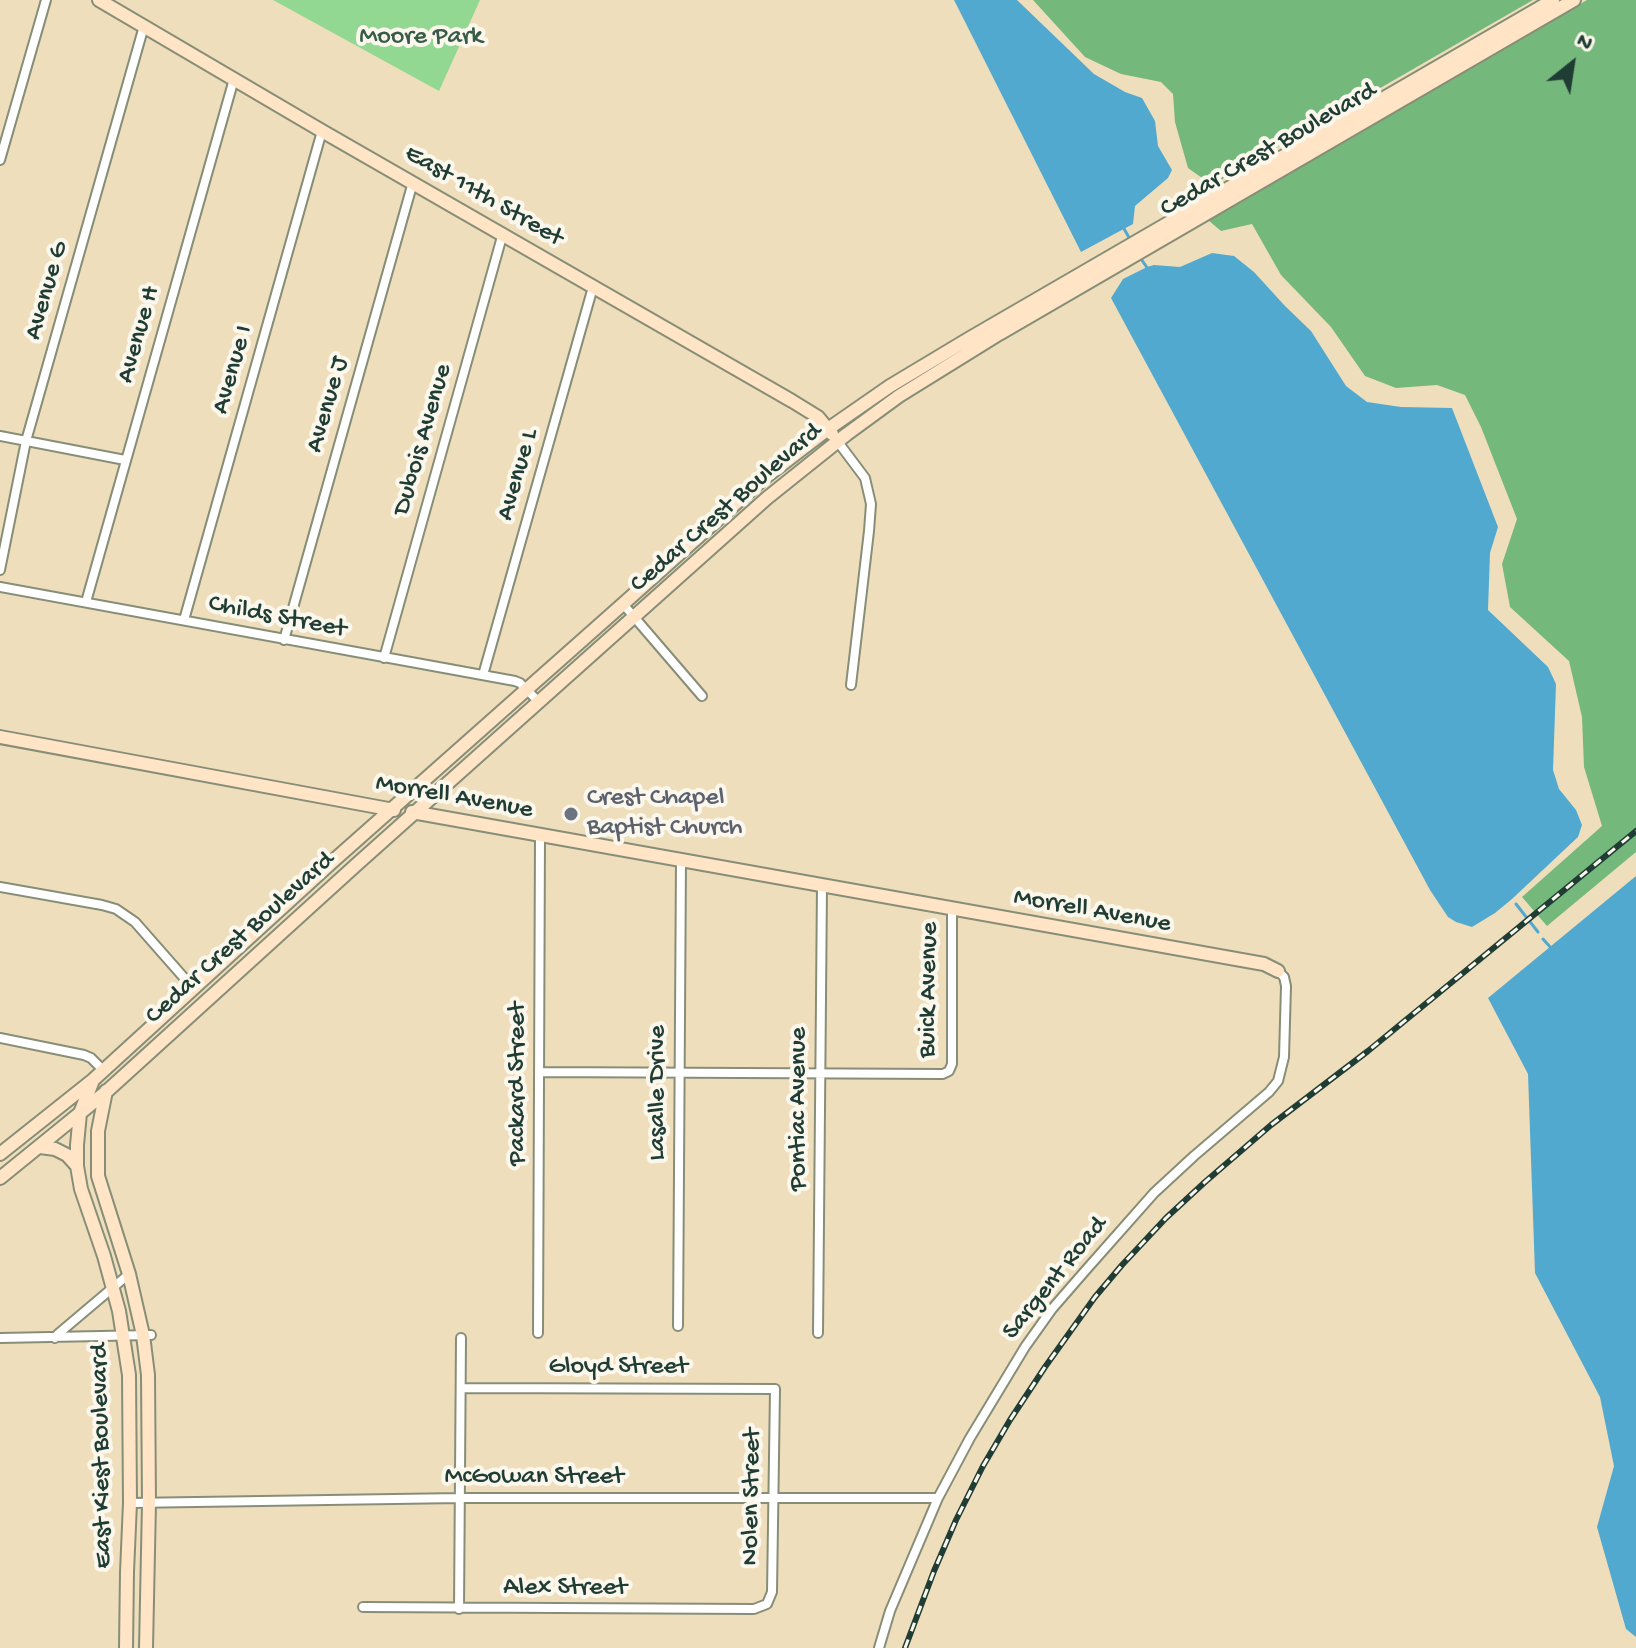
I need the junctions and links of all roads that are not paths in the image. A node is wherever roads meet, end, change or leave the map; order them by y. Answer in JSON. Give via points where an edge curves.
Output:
{"nodes":[{"id":1,"x":46,"y":0,"type":"edge"},
{"id":2,"x":99,"y":0,"type":"edge"},
{"id":3,"x":1553,"y":0,"type":"edge"},
{"id":4,"x":1574,"y":0,"type":"edge"},
{"id":5,"x":144,"y":26,"type":"junction"},
{"id":6,"x":234,"y":79,"type":"junction"},
{"id":7,"x":322,"y":131,"type":"junction"},
{"id":8,"x":0,"y":160,"type":"edge"},
{"id":9,"x":413,"y":182,"type":"junction"},
{"id":10,"x":503,"y":233,"type":"junction"},
{"id":11,"x":593,"y":287,"type":"junction"},
{"id":12,"x":996,"y":330,"type":"junction"},
{"id":13,"x":828,"y":429,"type":"junction"},
{"id":14,"x":0,"y":436,"type":"edge"},
{"id":15,"x":26,"y":441,"type":"junction"},
{"id":16,"x":838,"y":442,"type":"junction"},
{"id":17,"x":125,"y":460,"type":"junction"},
{"id":18,"x":0,"y":570,"type":"edge"},
{"id":19,"x":0,"y":587,"type":"edge"},
{"id":20,"x":86,"y":602,"type":"junction"},
{"id":21,"x":623,"y":604,"type":"junction"},
{"id":22,"x":635,"y":618,"type":"junction"},
{"id":23,"x":184,"y":620,"type":"junction"},
{"id":24,"x":284,"y":640,"type":"junction"},
{"id":25,"x":384,"y":658,"type":"junction"},
{"id":26,"x":483,"y":675,"type":"junction"},
{"id":27,"x":851,"y":685,"type":"dead end"},
{"id":28,"x":527,"y":689,"type":"junction"},
{"id":29,"x":702,"y":696,"type":"dead end"},
{"id":30,"x":539,"y":702,"type":"junction"},
{"id":31,"x":0,"y":737,"type":"edge"},
{"id":32,"x":392,"y":809,"type":"junction"},
{"id":33,"x":416,"y":813,"type":"junction"},
{"id":34,"x":540,"y":835,"type":"junction"},
{"id":35,"x":681,"y":860,"type":"junction"},
{"id":36,"x":822,"y":886,"type":"junction"},
{"id":37,"x":0,"y":887,"type":"edge"},
{"id":38,"x":952,"y":909,"type":"junction"},
{"id":39,"x":1278,"y":971,"type":"joint"},
{"id":40,"x":193,"y":988,"type":"junction"},
{"id":41,"x":205,"y":1002,"type":"junction"},
{"id":42,"x":0,"y":1038,"type":"edge"},
{"id":43,"x":103,"y":1070,"type":"junction"},
{"id":44,"x":539,"y":1072,"type":"junction"},
{"id":45,"x":679,"y":1074,"type":"junction"},
{"id":46,"x":820,"y":1074,"type":"junction"},
{"id":47,"x":93,"y":1080,"type":"junction"},
{"id":48,"x":106,"y":1092,"type":"junction"},
{"id":49,"x":80,"y":1113,"type":"junction"},
{"id":50,"x":40,"y":1147,"type":"junction"},
{"id":51,"x":2,"y":1153,"type":"edge"},
{"id":52,"x":77,"y":1166,"type":"junction"},
{"id":53,"x":15,"y":1167,"type":"junction"},
{"id":54,"x":0,"y":1178,"type":"edge"},
{"id":55,"x":129,"y":1274,"type":"junction"},
{"id":56,"x":113,"y":1286,"type":"junction"},
{"id":57,"x":678,"y":1326,"type":"dead end"},
{"id":58,"x":538,"y":1333,"type":"dead end"},
{"id":59,"x":818,"y":1333,"type":"dead end"},
{"id":60,"x":147,"y":1335,"type":"junction"},
{"id":61,"x":124,"y":1336,"type":"junction"},
{"id":62,"x":0,"y":1338,"type":"edge"},
{"id":63,"x":55,"y":1338,"type":"junction"},
{"id":64,"x":461,"y":1338,"type":"dead end"},
{"id":65,"x":461,"y":1388,"type":"junction"},
{"id":66,"x":775,"y":1389,"type":"joint"},
{"id":67,"x":460,"y":1498,"type":"junction"},
{"id":68,"x":774,"y":1498,"type":"junction"},
{"id":69,"x":938,"y":1498,"type":"junction"},
{"id":70,"x":130,"y":1503,"type":"junction"},
{"id":71,"x":149,"y":1503,"type":"junction"},
{"id":72,"x":767,"y":1604,"type":"joint"},
{"id":73,"x":363,"y":1607,"type":"dead end"},
{"id":74,"x":459,"y":1609,"type":"junction"},
{"id":75,"x":126,"y":1648,"type":"edge"},
{"id":76,"x":146,"y":1648,"type":"edge"},
{"id":77,"x":879,"y":1648,"type":"edge"}],
"edges":[{"from":1,"to":8,"type":"street"},
{"from":2,"to":5,"type":"main road","name":"East 11th Street"},
{"from":3,"to":12,"type":"main road","name":"Cedar Crest Boulevard"},
{"from":4,"to":12,"type":"main road","name":"Cedar Crest Boulevard"},
{"from":5,"to":6,"type":"main road","name":"East 11th Street"},
{"from":5,"to":15,"type":"street","name":"Avenue G"},
{"from":6,"to":7,"type":"main road","name":"East 11th Street"},
{"from":6,"to":17,"type":"street","name":"Avenue H"},
{"from":7,"to":9,"type":"main road","name":"East 11th Street"},
{"from":7,"to":23,"type":"street","name":"Avenue I"},
{"from":9,"to":10,"type":"main road","name":"East 11th Street"},
{"from":9,"to":24,"type":"street","name":"Avenue J"},
{"from":10,"to":11,"type":"main road","name":"East 11th Street"},
{"from":10,"to":25,"type":"street","name":"Dubois Avenue"},
{"from":11,"to":13,"type":"main road","name":"East 11th Street","via":[[792,401]]},
{"from":11,"to":26,"type":"street","name":"Avenue L"},
{"from":12,"to":13,"type":"main road","name":"Cedar Crest Boulevard","via":[[890,386]]},
{"from":12,"to":16,"type":"main road","name":"Cedar Crest Boulevard"},
{"from":13,"to":16,"type":"main road","name":"East 11th Street"},
{"from":13,"to":21,"type":"main road","name":"Cedar Crest Boulevard","via":[[763,479]]},
{"from":14,"to":15,"type":"street"},
{"from":15,"to":17,"type":"street"},
{"from":15,"to":18,"type":"street","name":"Avenue G"},
{"from":16,"to":22,"type":"main road","name":"Cedar Crest Boulevard","via":[[767,498]]},
{"from":16,"to":27,"type":"street","via":[[865,478],[871,504]]},
{"from":17,"to":20,"type":"street","name":"Avenue H"},
{"from":19,"to":20,"type":"street","name":"Childs Street"},
{"from":20,"to":23,"type":"street","name":"Childs Street"},
{"from":21,"to":22,"type":"street"},
{"from":21,"to":28,"type":"main road","name":"Cedar Crest Boulevard"},
{"from":22,"to":29,"type":"street"},
{"from":22,"to":30,"type":"main road","name":"Cedar Crest Boulevard"},
{"from":23,"to":24,"type":"street","name":"Childs Street"},
{"from":24,"to":25,"type":"street","name":"Childs Street"},
{"from":25,"to":26,"type":"street","name":"Childs Street"},
{"from":26,"to":28,"type":"street","name":"Childs Street"},
{"from":28,"to":30,"type":"street","name":"Childs Street"},
{"from":28,"to":32,"type":"main road","name":"Cedar Crest Boulevard"},
{"from":30,"to":33,"type":"main road","name":"Cedar Crest Boulevard"},
{"from":31,"to":32,"type":"main road","name":"Morrell Avenue"},
{"from":32,"to":33,"type":"main road","name":"Morrell Avenue"},
{"from":32,"to":40,"type":"main road","name":"Cedar Crest Boulevard"},
{"from":33,"to":34,"type":"main road","name":"Morrell Avenue"},
{"from":33,"to":41,"type":"main road","name":"Cedar Crest Boulevard"},
{"from":34,"to":35,"type":"main road","name":"Morrell Avenue"},
{"from":34,"to":44,"type":"street","name":"Packard Street"},
{"from":35,"to":36,"type":"main road","name":"Morrell Avenue"},
{"from":35,"to":45,"type":"street","name":"Lasalle Drive"},
{"from":36,"to":38,"type":"main road","name":"Morrell Avenue"},
{"from":36,"to":46,"type":"street","name":"Pontiac Avenue"},
{"from":37,"to":40,"type":"street","via":[[116,909],[135,922]]},
{"from":38,"to":39,"type":"main road","name":"Morrell Avenue","via":[[1264,964]]},
{"from":38,"to":46,"type":"street","name":"Buick Avenue","via":[[949,1071]]},
{"from":39,"to":69,"type":"street","name":"Sargent Road","via":[[1286,986],[1278,1081],[1154,1193],[1052,1309],[996,1393]]},
{"from":40,"to":41,"type":"main road"},
{"from":40,"to":43,"type":"main road","name":"Cedar Crest Boulevard"},
{"from":41,"to":48,"type":"main road","name":"Cedar Crest Boulevard"},
{"from":42,"to":43,"type":"street","via":[[84,1055]]},
{"from":43,"to":47,"type":"main road","name":"Cedar Crest Boulevard"},
{"from":43,"to":48,"type":"main road","name":"East Kiest Boulevard"},
{"from":44,"to":45,"type":"street"},
{"from":44,"to":58,"type":"street","name":"Packard Street"},
{"from":45,"to":46,"type":"street"},
{"from":45,"to":57,"type":"street","name":"Lasalle Drive"},
{"from":46,"to":59,"type":"street","name":"Pontiac Avenue"},
{"from":47,"to":49,"type":"main road","name":"East Kiest Boulevard"},
{"from":47,"to":51,"type":"main road","name":"Cedar Crest Boulevard"},
{"from":48,"to":49,"type":"main road","name":"Cedar Crest Boulevard"},
{"from":48,"to":55,"type":"main road","name":"East Kiest Boulevard","via":[[98,1131],[98,1176]]},
{"from":49,"to":50,"type":"main road","name":"Cedar Crest Boulevard"},
{"from":49,"to":52,"type":"main road","name":"East Kiest Boulevard"},
{"from":50,"to":52,"type":"main road","via":[[67,1155]]},
{"from":50,"to":53,"type":"main road","name":"Cedar Crest Boulevard"},
{"from":51,"to":53,"type":"main road"},
{"from":52,"to":56,"type":"main road","name":"East Kiest Boulevard"},
{"from":53,"to":54,"type":"main road","name":"Cedar Crest Boulevard"},
{"from":55,"to":56,"type":"street"},
{"from":55,"to":60,"type":"main road","name":"East Kiest Boulevard"},
{"from":56,"to":61,"type":"main road","name":"East Kiest Boulevard"},
{"from":56,"to":63,"type":"street"},
{"from":60,"to":61,"type":"street"},
{"from":60,"to":71,"type":"main road","name":"East Kiest Boulevard"},
{"from":61,"to":63,"type":"street"},
{"from":61,"to":70,"type":"main road","name":"East Kiest Boulevard"},
{"from":62,"to":63,"type":"street"},
{"from":64,"to":65,"type":"street"},
{"from":65,"to":66,"type":"street","name":"Gloyd Street"},
{"from":65,"to":67,"type":"street"},
{"from":66,"to":68,"type":"street","name":"Nolen Street"},
{"from":67,"to":68,"type":"street","name":"McGowan Street"},
{"from":67,"to":71,"type":"street","name":"McGowan Street"},
{"from":67,"to":74,"type":"street"},
{"from":68,"to":69,"type":"street","name":"McGowan Street"},
{"from":68,"to":72,"type":"street","name":"Nolen Street","via":[[772,1592]]},
{"from":69,"to":77,"type":"street","name":"Sargent Road"},
{"from":70,"to":71,"type":"street","name":"McGowan Street"},
{"from":70,"to":75,"type":"main road","name":"East Kiest Boulevard"},
{"from":71,"to":76,"type":"main road","name":"East Kiest Boulevard"},
{"from":72,"to":74,"type":"street","name":"Alex Street","via":[[754,1609]]},
{"from":73,"to":74,"type":"street","name":"Alex Street"}]}
